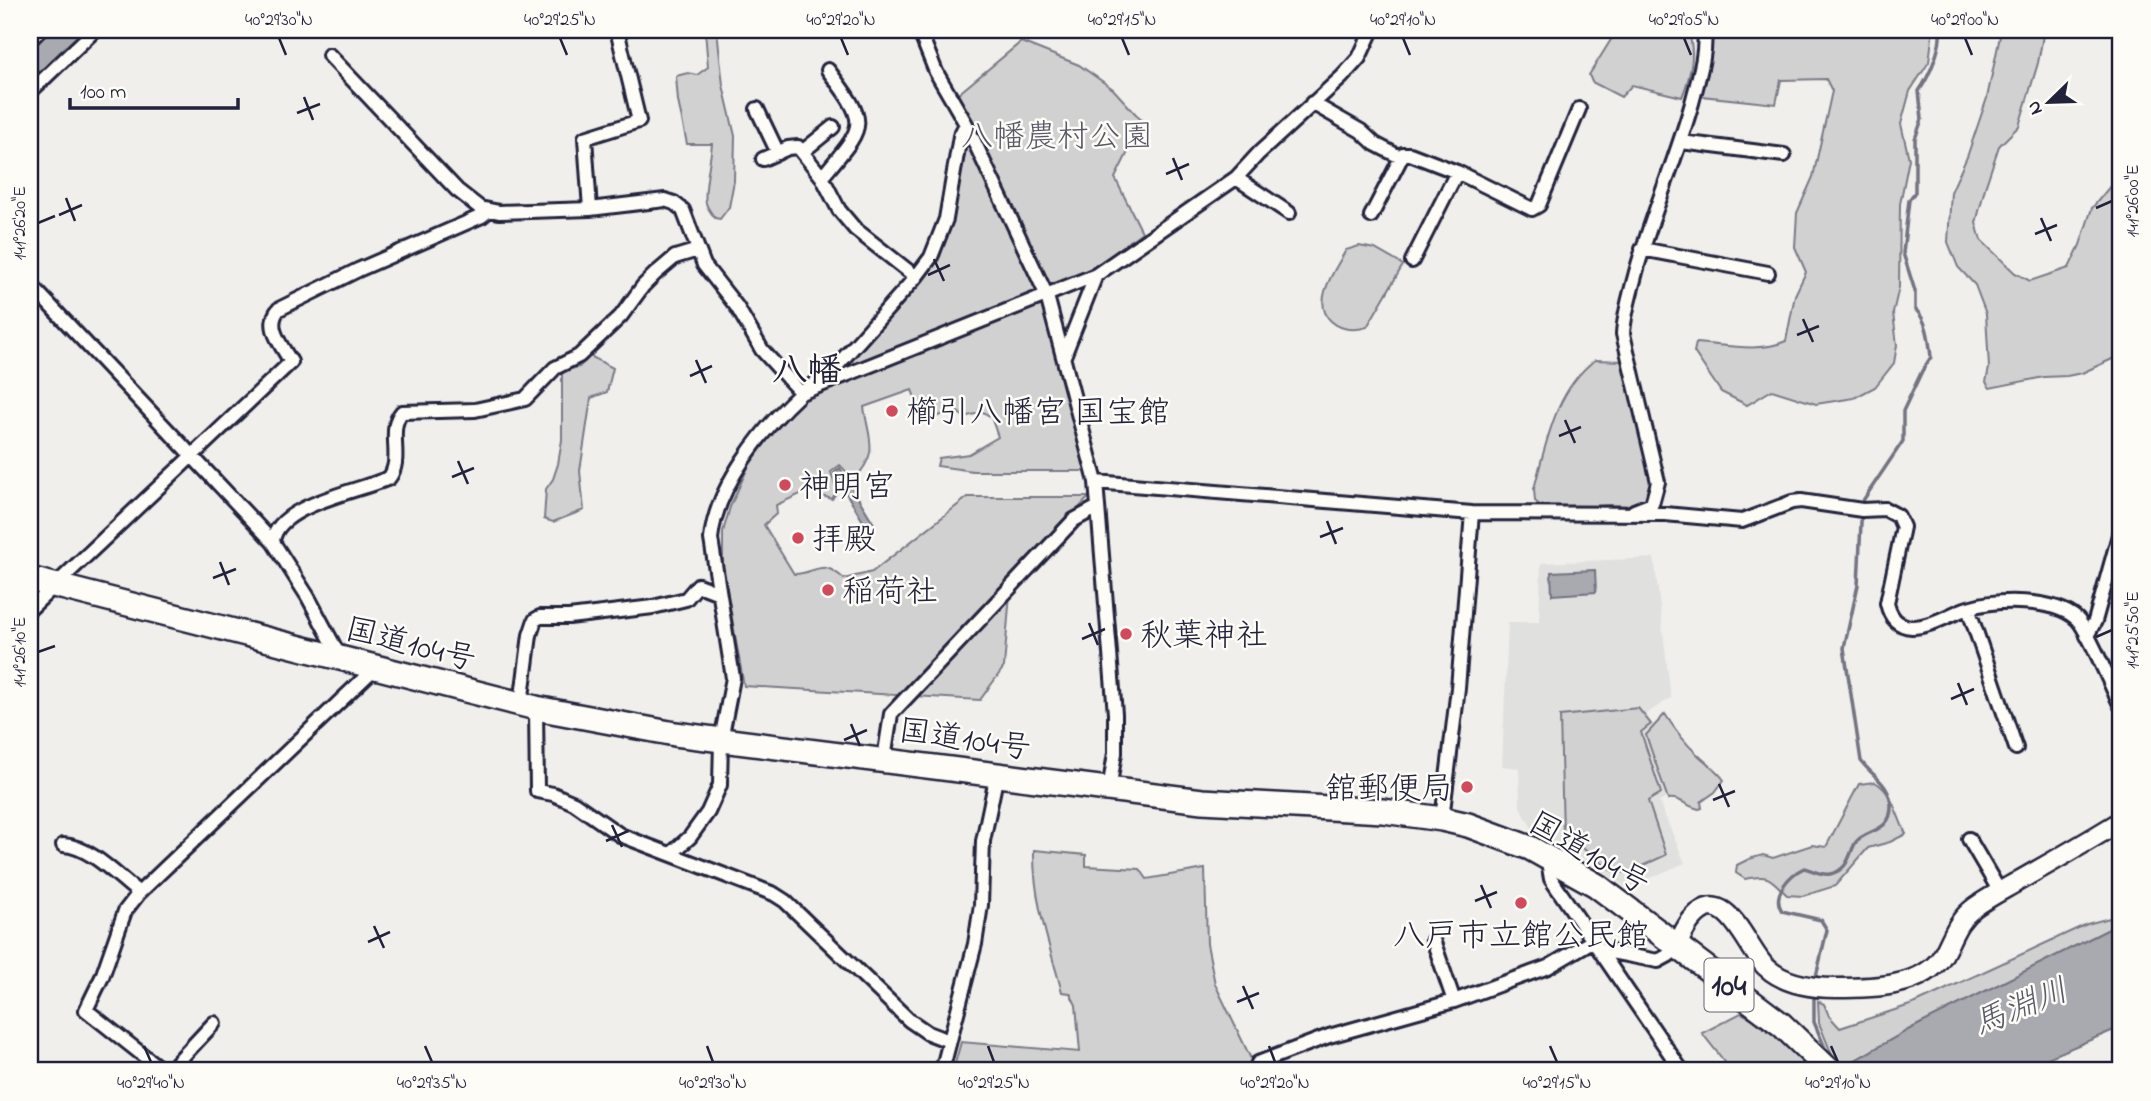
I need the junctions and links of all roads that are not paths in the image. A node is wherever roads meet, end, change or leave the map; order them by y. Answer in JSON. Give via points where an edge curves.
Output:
{"nodes":[{"id":1,"x":40,"y":30,"type":"edge"},
{"id":2,"x":95,"y":30,"type":"edge"},
{"id":3,"x":617,"y":30,"type":"edge"},
{"id":4,"x":919,"y":30,"type":"edge"},
{"id":5,"x":1372,"y":30,"type":"edge"},
{"id":6,"x":1704,"y":30,"type":"edge"},
{"id":7,"x":30,"y":40,"type":"edge"},
{"id":8,"x":329,"y":55,"type":"dead end"},
{"id":9,"x":828,"y":70,"type":"dead end"},
{"id":10,"x":30,"y":92,"type":"edge"},
{"id":11,"x":1312,"y":103,"type":"junction"},
{"id":12,"x":757,"y":109,"type":"dead end"},
{"id":13,"x":1579,"y":110,"type":"dead end"},
{"id":14,"x":966,"y":124,"type":"junction"},
{"id":15,"x":833,"y":127,"type":"dead end"},
{"id":16,"x":1681,"y":142,"type":"junction"},
{"id":17,"x":802,"y":152,"type":"junction"},
{"id":18,"x":778,"y":153,"type":"junction"},
{"id":19,"x":1784,"y":155,"type":"dead end"},
{"id":20,"x":1400,"y":157,"type":"junction"},
{"id":21,"x":763,"y":159,"type":"dead end"},
{"id":22,"x":1457,"y":172,"type":"junction"},
{"id":23,"x":822,"y":177,"type":"junction"},
{"id":24,"x":1236,"y":178,"type":"junction"},
{"id":25,"x":590,"y":209,"type":"junction"},
{"id":26,"x":488,"y":211,"type":"junction"},
{"id":27,"x":1289,"y":213,"type":"dead end"},
{"id":28,"x":1371,"y":216,"type":"dead end"},
{"id":29,"x":1642,"y":249,"type":"junction"},
{"id":30,"x":698,"y":250,"type":"junction"},
{"id":31,"x":1412,"y":261,"type":"dead end"},
{"id":32,"x":1768,"y":273,"type":"dead end"},
{"id":33,"x":1096,"y":275,"type":"junction"},
{"id":34,"x":916,"y":277,"type":"junction"},
{"id":35,"x":30,"y":284,"type":"edge"},
{"id":36,"x":1047,"y":296,"type":"junction"},
{"id":37,"x":1064,"y":357,"type":"junction"},
{"id":38,"x":801,"y":393,"type":"junction"},
{"id":39,"x":192,"y":456,"type":"junction"},
{"id":40,"x":1096,"y":482,"type":"junction"},
{"id":41,"x":1098,"y":507,"type":"junction"},
{"id":42,"x":1472,"y":513,"type":"junction"},
{"id":43,"x":1627,"y":514,"type":"junction"},
{"id":44,"x":2121,"y":528,"type":"edge"},
{"id":45,"x":273,"y":542,"type":"junction"},
{"id":46,"x":30,"y":579,"type":"edge"},
{"id":47,"x":55,"y":586,"type":"junction"},
{"id":48,"x":719,"y":593,"type":"junction"},
{"id":49,"x":1968,"y":608,"type":"junction"},
{"id":50,"x":30,"y":609,"type":"edge"},
{"id":51,"x":2087,"y":636,"type":"junction"},
{"id":52,"x":341,"y":657,"type":"junction"},
{"id":53,"x":376,"y":667,"type":"junction"},
{"id":54,"x":529,"y":706,"type":"junction"},
{"id":55,"x":2121,"y":706,"type":"edge"},
{"id":56,"x":722,"y":740,"type":"junction"},
{"id":57,"x":2017,"y":748,"type":"dead end"},
{"id":58,"x":884,"y":759,"type":"junction"},
{"id":59,"x":997,"y":774,"type":"junction"},
{"id":60,"x":1109,"y":790,"type":"junction"},
{"id":61,"x":1442,"y":819,"type":"junction"},
{"id":62,"x":2121,"y":821,"type":"edge"},
{"id":63,"x":1969,"y":839,"type":"dead end"},
{"id":64,"x":63,"y":845,"type":"dead end"},
{"id":65,"x":671,"y":854,"type":"junction"},
{"id":66,"x":1547,"y":856,"type":"junction"},
{"id":67,"x":2000,"y":892,"type":"junction"},
{"id":68,"x":139,"y":893,"type":"junction"},
{"id":69,"x":1433,"y":940,"type":"dead end"},
{"id":70,"x":1598,"y":945,"type":"junction"},
{"id":71,"x":1677,"y":945,"type":"junction"},
{"id":72,"x":1454,"y":1001,"type":"junction"},
{"id":73,"x":214,"y":1023,"type":"dead end"},
{"id":74,"x":949,"y":1041,"type":"junction"},
{"id":75,"x":163,"y":1071,"type":"edge"},
{"id":76,"x":169,"y":1071,"type":"edge"},
{"id":77,"x":942,"y":1071,"type":"edge"},
{"id":78,"x":1255,"y":1071,"type":"edge"},
{"id":79,"x":1682,"y":1071,"type":"edge"},
{"id":80,"x":1830,"y":1071,"type":"edge"}],
"edges":[{"from":1,"to":7,"type":"street"},
{"from":2,"to":10,"type":"street"},
{"from":3,"to":25,"type":"street","via":[[639,121],[585,138]]},
{"from":4,"to":14,"type":"street","via":[[936,72]]},
{"from":5,"to":11,"type":"street","via":[[1359,58]]},
{"from":6,"to":16,"type":"street","via":[[1706,44]]},
{"from":8,"to":26,"type":"street","via":[[457,190]]},
{"from":9,"to":23,"type":"street","via":[[852,102],[858,123],[852,141]]},
{"from":11,"to":20,"type":"street"},
{"from":11,"to":24,"type":"street"},
{"from":12,"to":18,"type":"street"},
{"from":13,"to":22,"type":"street","via":[[1539,205],[1532,209]]},
{"from":14,"to":34,"type":"street","via":[[946,219]]},
{"from":14,"to":36,"type":"street"},
{"from":15,"to":17,"type":"street"},
{"from":16,"to":19,"type":"street"},
{"from":16,"to":29,"type":"street"},
{"from":17,"to":18,"type":"street","via":[[794,147]]},
{"from":17,"to":23,"type":"street"},
{"from":18,"to":21,"type":"street"},
{"from":20,"to":22,"type":"street","via":[[1410,154]]},
{"from":20,"to":28,"type":"street"},
{"from":22,"to":31,"type":"street"},
{"from":23,"to":34,"type":"street","via":[[839,211],[855,229]]},
{"from":24,"to":27,"type":"street"},
{"from":24,"to":33,"type":"street"},
{"from":25,"to":26,"type":"street"},
{"from":25,"to":30,"type":"street","via":[[665,200],[674,203],[688,219]]},
{"from":26,"to":39,"type":"street","via":[[279,309],[273,329],[290,362]]},
{"from":29,"to":32,"type":"street"},
{"from":29,"to":43,"type":"street","via":[[1623,334],[1658,482],[1652,504]]},
{"from":30,"to":38,"type":"street","via":[[762,350]]},
{"from":30,"to":45,"type":"street","via":[[676,257],[655,274],[621,316],[579,356],[555,368],[525,399],[475,410],[402,412],[397,419],[396,465],[389,478],[294,512],[275,533]]},
{"from":33,"to":36,"type":"street"},
{"from":33,"to":37,"type":"street"},
{"from":34,"to":38,"type":"street","via":[[834,369]]},
{"from":35,"to":39,"type":"street"},
{"from":36,"to":37,"type":"street"},
{"from":36,"to":38,"type":"street"},
{"from":37,"to":40,"type":"street"},
{"from":38,"to":48,"type":"street","via":[[769,426],[727,491],[711,539]]},
{"from":39,"to":45,"type":"street"},
{"from":39,"to":47,"type":"street"},
{"from":40,"to":41,"type":"street"},
{"from":40,"to":42,"type":"street"},
{"from":41,"to":58,"type":"street","via":[[1074,520],[891,713]]},
{"from":41,"to":60,"type":"street","via":[[1115,714]]},
{"from":42,"to":43,"type":"street"},
{"from":42,"to":61,"type":"street"},
{"from":43,"to":49,"type":"street","via":[[1742,521],[1801,501],[1885,509],[1898,516],[1903,527],[1887,603],[1889,614],[1909,627],[1923,626]]},
{"from":44,"to":51,"type":"street"},
{"from":45,"to":52,"type":"street"},
{"from":46,"to":47,"type":"highway","name":"国道104号","number":"104"},
{"from":47,"to":50,"type":"street"},
{"from":47,"to":52,"type":"highway","name":"国道104号","number":"104"},
{"from":48,"to":54,"type":"street","via":[[698,585],[685,599],[653,607],[540,617],[530,635]]},
{"from":48,"to":56,"type":"street","via":[[733,678]]},
{"from":49,"to":51,"type":"street","via":[[2004,601],[2062,609],[2079,620]]},
{"from":49,"to":57,"type":"street"},
{"from":51,"to":55,"type":"street"},
{"from":52,"to":53,"type":"highway","name":"国道104号","number":"104"},
{"from":53,"to":54,"type":"highway","name":"国道104号","number":"104"},
{"from":53,"to":68,"type":"street"},
{"from":54,"to":56,"type":"highway","name":"国道104号","number":"104"},
{"from":54,"to":65,"type":"street","via":[[537,791],[574,803],[620,835]]},
{"from":56,"to":58,"type":"highway","name":"国道104号","number":"104"},
{"from":56,"to":65,"type":"street","via":[[720,785],[708,812]]},
{"from":58,"to":59,"type":"highway","name":"国道104号","number":"104"},
{"from":59,"to":60,"type":"highway","name":"国道104号","number":"104"},
{"from":59,"to":74,"type":"street","via":[[983,841],[975,944]]},
{"from":60,"to":61,"type":"highway","name":"国道104号","number":"104"},
{"from":61,"to":66,"type":"highway","name":"国道104号","number":"104","via":[[1515,841]]},
{"from":62,"to":67,"type":"main road"},
{"from":63,"to":67,"type":"street"},
{"from":64,"to":68,"type":"street","via":[[85,850]]},
{"from":65,"to":74,"type":"street","via":[[785,901],[909,1020]]},
{"from":66,"to":70,"type":"street","via":[[1551,879]]},
{"from":66,"to":71,"type":"highway","name":"国道104号","number":"104","via":[[1596,885]]},
{"from":67,"to":71,"type":"main road","via":[[1961,919],[1934,968],[1889,984],[1834,988],[1785,979],[1766,968],[1724,909],[1702,910]]},
{"from":68,"to":75,"type":"street","via":[[125,911],[86,1010]]},
{"from":69,"to":72,"type":"street"},
{"from":70,"to":71,"type":"street","via":[[1657,961]]},
{"from":70,"to":72,"type":"street"},
{"from":70,"to":79,"type":"street"},
{"from":71,"to":80,"type":"highway","name":"国道104号","number":"104","via":[[1782,1025]]},
{"from":72,"to":78,"type":"street","via":[[1329,1036],[1258,1063]]},
{"from":73,"to":76,"type":"street"},
{"from":74,"to":77,"type":"street"}]}
